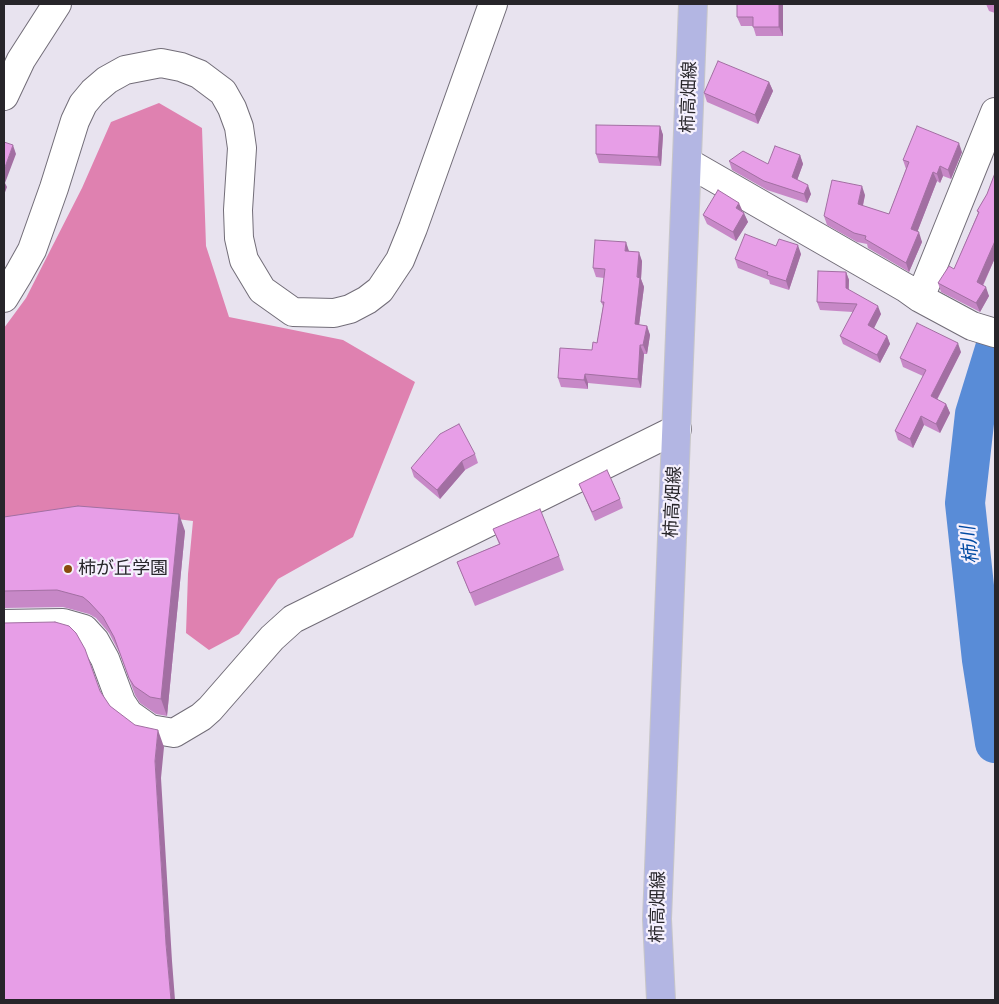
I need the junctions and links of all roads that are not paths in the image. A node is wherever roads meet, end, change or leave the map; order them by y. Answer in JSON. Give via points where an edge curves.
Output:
{"nodes":[{"id":1,"x":56,"y":4,"type":"edge"},
{"id":2,"x":493,"y":4,"type":"edge"},
{"id":3,"x":693,"y":4,"type":"edge"},
{"id":4,"x":12,"y":59,"type":"edge"},
{"id":5,"x":4,"y":96,"type":"edge"},
{"id":6,"x":995,"y":112,"type":"edge"},
{"id":7,"x":687,"y":162,"type":"junction"},
{"id":8,"x":4,"y":298,"type":"edge"},
{"id":9,"x":920,"y":298,"type":"junction"},
{"id":10,"x":984,"y":329,"type":"edge"},
{"id":11,"x":677,"y":429,"type":"junction"},
{"id":12,"x":4,"y":624,"type":"edge"},
{"id":13,"x":661,"y":1000,"type":"edge"}],
"edges":[{"from":1,"to":4,"type":"street"},
{"from":2,"to":8,"type":"street","via":[[400,260],[380,290],[367,300],[334,313],[293,312],[262,290],[244,260],[239,238],[242,148],[232,108],[223,92],[199,74],[161,63],[125,70],[107,80],[83,104],[32,250]]},
{"from":3,"to":7,"type":"main road","name":"柿高畑線"},
{"from":4,"to":5,"type":"street"},
{"from":6,"to":9,"type":"street"},
{"from":7,"to":9,"type":"street"},
{"from":7,"to":11,"type":"main road","name":"柿高畑線"},
{"from":9,"to":10,"type":"street"},
{"from":11,"to":12,"type":"street","via":[[293,620],[272,638],[210,709],[174,733],[150,729],[130,714],[121,702],[95,641],[84,629],[63,623]]},
{"from":11,"to":13,"type":"main road","name":"柿高畑線","via":[[656,919]]}]}
